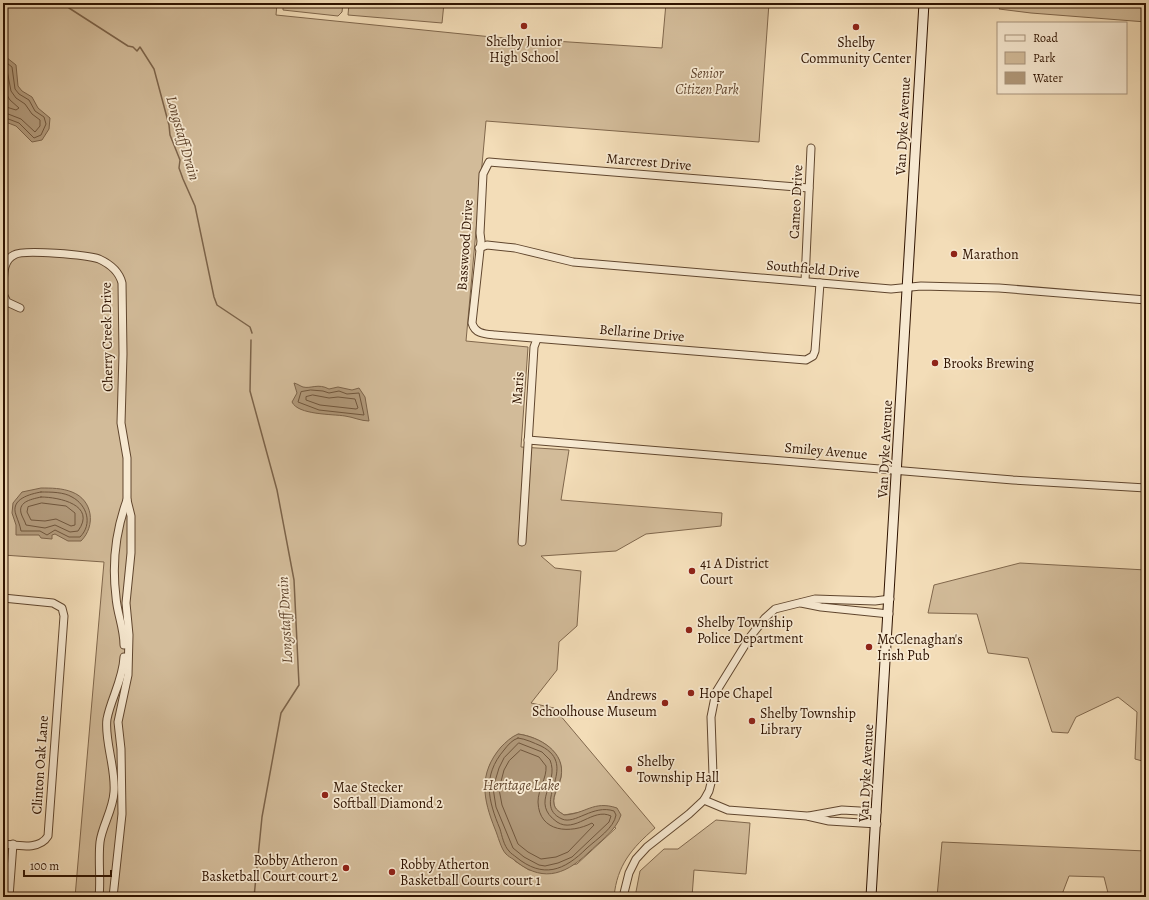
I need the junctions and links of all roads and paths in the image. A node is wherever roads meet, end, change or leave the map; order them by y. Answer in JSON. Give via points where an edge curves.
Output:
{"nodes":[{"id":1,"x":924,"y":3,"type":"edge"},
{"id":2,"x":811,"y":148,"type":"dead end"},
{"id":3,"x":487,"y":163,"type":"joint"},
{"id":4,"x":809,"y":188,"type":"junction"},
{"id":5,"x":479,"y":248,"type":"junction"},
{"id":6,"x":805,"y":281,"type":"junction"},
{"id":7,"x":820,"y":283,"type":"junction"},
{"id":8,"x":3,"y":288,"type":"edge"},
{"id":9,"x":906,"y":288,"type":"junction"},
{"id":10,"x":3,"y":294,"type":"edge"},
{"id":11,"x":1146,"y":300,"type":"edge"},
{"id":12,"x":20,"y":308,"type":"dead end"},
{"id":13,"x":473,"y":328,"type":"joint"},
{"id":14,"x":537,"y":340,"type":"junction"},
{"id":15,"x":528,"y":440,"type":"junction"},
{"id":16,"x":898,"y":470,"type":"junction"},
{"id":17,"x":1146,"y":488,"type":"edge"},
{"id":18,"x":127,"y":500,"type":"junction"},
{"id":19,"x":119,"y":532,"type":"junction"},
{"id":20,"x":131,"y":532,"type":"junction"},
{"id":21,"x":522,"y":542,"type":"dead end"},
{"id":22,"x":3,"y":598,"type":"edge"},
{"id":23,"x":890,"y":599,"type":"junction"},
{"id":24,"x":799,"y":602,"type":"junction"},
{"id":25,"x":889,"y":614,"type":"junction"},
{"id":26,"x":126,"y":639,"type":"junction"},
{"id":27,"x":117,"y":783,"type":"junction"},
{"id":28,"x":704,"y":800,"type":"junction"},
{"id":29,"x":877,"y":812,"type":"junction"},
{"id":30,"x":807,"y":816,"type":"junction"},
{"id":31,"x":877,"y":824,"type":"junction"},
{"id":32,"x":4,"y":844,"type":"edge"},
{"id":33,"x":13,"y":844,"type":"junction"},
{"id":34,"x":3,"y":857,"type":"edge"},
{"id":35,"x":101,"y":876,"type":"junction"},
{"id":36,"x":114,"y":877,"type":"junction"},
{"id":37,"x":9,"y":897,"type":"edge"},
{"id":38,"x":99,"y":897,"type":"edge"},
{"id":39,"x":113,"y":897,"type":"edge"},
{"id":40,"x":623,"y":897,"type":"edge"},
{"id":41,"x":871,"y":897,"type":"edge"}],
"edges":[{"from":1,"to":9,"type":"main road","name":"Van Dyke Avenue"},
{"from":2,"to":4,"type":"street","name":"Cameo Drive"},
{"from":3,"to":4,"type":"street","name":"Marcrest Drive"},
{"from":3,"to":5,"type":"street","name":"Basswood Drive","via":[[483,174]]},
{"from":4,"to":6,"type":"street","name":"Cameo Drive"},
{"from":5,"to":6,"type":"street","name":"Southfield Drive","via":[[487,245],[515,248],[574,262]]},
{"from":5,"to":13,"type":"street","name":"Basswood Drive"},
{"from":6,"to":7,"type":"street","name":"Southfield Drive"},
{"from":7,"to":9,"type":"street","name":"Southfield Drive"},
{"from":7,"to":14,"type":"street","name":"Bellarine Drive","via":[[816,348],[811,358],[803,360],[550,338]]},
{"from":8,"to":18,"type":"street","name":"Cherry Creek Drive","via":[[6,263],[13,255],[26,252],[92,258],[108,264],[120,275],[123,354],[121,423],[126,458]]},
{"from":9,"to":11,"type":"street","name":"Southfield Drive","via":[[999,288]]},
{"from":9,"to":16,"type":"main road","name":"Van Dyke Avenue"},
{"from":10,"to":12,"type":"street","via":[[7,302]]},
{"from":13,"to":14,"type":"street","name":"Bellarine Drive","via":[[477,332]]},
{"from":14,"to":15,"type":"street","name":"Maris","via":[[534,347]]},
{"from":15,"to":16,"type":"street","name":"Smiley Avenue"},
{"from":15,"to":21,"type":"street","name":"Maris"},
{"from":16,"to":17,"type":"street","name":"Smiley Avenue"},
{"from":16,"to":23,"type":"main road","name":"Van Dyke Avenue"},
{"from":18,"to":19,"type":"street","name":"Cherry Creek Drive"},
{"from":18,"to":20,"type":"street","name":"Cherry Creek Drive"},
{"from":19,"to":20,"type":"street"},
{"from":19,"to":26,"type":"street","name":"Cherry Creek Drive","via":[[114,580]]},
{"from":20,"to":26,"type":"street","name":"Cherry Creek Drive"},
{"from":22,"to":33,"type":"street","name":"Clinton Oak Lane","via":[[46,602],[60,606],[64,616],[48,833],[38,844]]},
{"from":23,"to":24,"type":"street","via":[[815,599]]},
{"from":23,"to":25,"type":"main road","name":"Van Dyke Avenue"},
{"from":24,"to":25,"type":"street","via":[[821,607]]},
{"from":24,"to":28,"type":"street","via":[[775,609],[765,618],[750,637],[716,692],[711,717],[713,775]]},
{"from":25,"to":29,"type":"main road","name":"Van Dyke Avenue"},
{"from":26,"to":27,"type":"street","name":"Cherry Creek Drive","via":[[128,676],[118,722],[120,749]]},
{"from":26,"to":27,"type":"street","name":"Cherry Creek Drive","via":[[120,679],[107,719],[107,734]]},
{"from":27,"to":35,"type":"street","name":"Cherry Creek Drive","via":[[110,814],[100,841]]},
{"from":27,"to":36,"type":"street","name":"Cherry Creek Drive","via":[[122,814]]},
{"from":28,"to":30,"type":"street","via":[[728,810]]},
{"from":28,"to":40,"type":"street","via":[[636,859],[629,873]]},
{"from":29,"to":30,"type":"street","via":[[842,810]]},
{"from":29,"to":31,"type":"main road","name":"Van Dyke Avenue"},
{"from":30,"to":31,"type":"street","via":[[829,821]]},
{"from":31,"to":41,"type":"main road","name":"Van Dyke Avenue"},
{"from":32,"to":33,"type":"street","name":"Clinton Oak Lane"},
{"from":32,"to":34,"type":"street"},
{"from":33,"to":37,"type":"street"},
{"from":35,"to":36,"type":"street"},
{"from":35,"to":38,"type":"street","name":"Cherry Creek Drive"},
{"from":36,"to":39,"type":"street","name":"Cherry Creek Drive"}]}
